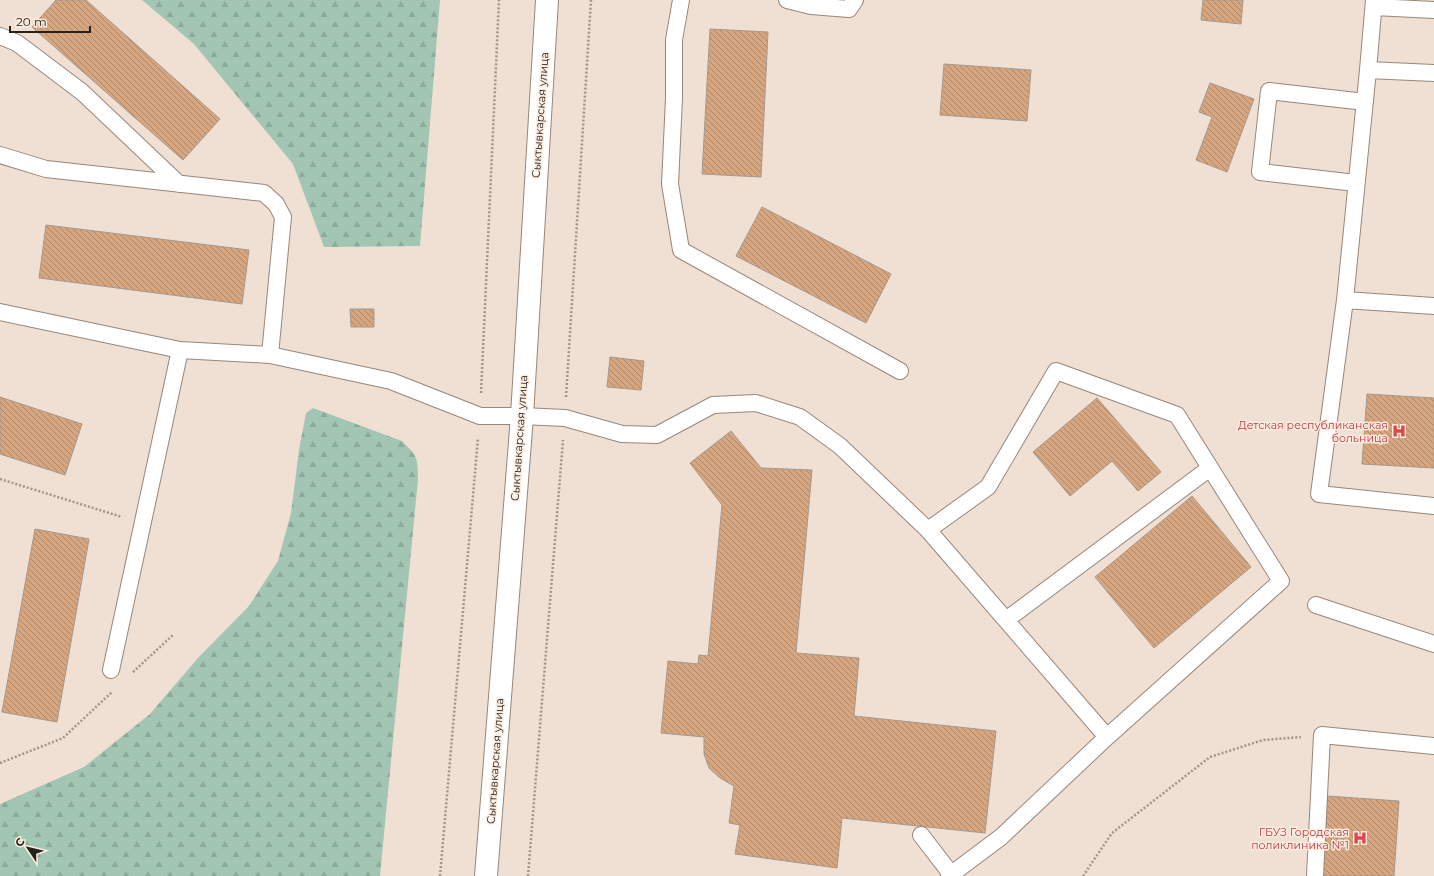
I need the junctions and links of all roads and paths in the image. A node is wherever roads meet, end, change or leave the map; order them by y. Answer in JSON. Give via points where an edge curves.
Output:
{"nodes":[{"id":1,"x":499,"y":0,"type":"edge"},
{"id":2,"x":547,"y":0,"type":"edge"},
{"id":3,"x":591,"y":0,"type":"edge"},
{"id":4,"x":681,"y":0,"type":"edge"},
{"id":5,"x":787,"y":0,"type":"edge"},
{"id":6,"x":855,"y":0,"type":"edge"},
{"id":7,"x":1374,"y":4,"type":"edge"},
{"id":8,"x":1434,"y":10,"type":"edge"},
{"id":9,"x":0,"y":36,"type":"edge"},
{"id":10,"x":1368,"y":70,"type":"junction"},
{"id":11,"x":1434,"y":74,"type":"edge"},
{"id":12,"x":1365,"y":102,"type":"junction"},
{"id":13,"x":0,"y":155,"type":"edge"},
{"id":14,"x":1356,"y":183,"type":"junction"},
{"id":15,"x":179,"y":184,"type":"junction"},
{"id":16,"x":1345,"y":300,"type":"junction"},
{"id":17,"x":1434,"y":306,"type":"edge"},
{"id":18,"x":0,"y":312,"type":"edge"},
{"id":19,"x":180,"y":350,"type":"junction"},
{"id":20,"x":270,"y":355,"type":"junction"},
{"id":21,"x":900,"y":371,"type":"dead end"},
{"id":22,"x":480,"y":416,"type":"junction"},
{"id":23,"x":522,"y":416,"type":"junction"},
{"id":24,"x":565,"y":418,"type":"junction"},
{"id":25,"x":1210,"y":468,"type":"junction"},
{"id":26,"x":0,"y":479,"type":"edge"},
{"id":27,"x":1434,"y":506,"type":"edge"},
{"id":28,"x":143,"y":523,"type":"junction"},
{"id":29,"x":928,"y":530,"type":"junction"},
{"id":30,"x":1316,"y":605,"type":"dead end"},
{"id":31,"x":1006,"y":620,"type":"junction"},
{"id":32,"x":173,"y":634,"type":"dead end"},
{"id":33,"x":1434,"y":644,"type":"edge"},
{"id":34,"x":111,"y":670,"type":"dead end"},
{"id":35,"x":132,"y":673,"type":"dead end"},
{"id":36,"x":115,"y":689,"type":"dead end"},
{"id":37,"x":1322,"y":735,"type":"junction"},
{"id":38,"x":1107,"y":738,"type":"junction"},
{"id":39,"x":1434,"y":746,"type":"edge"},
{"id":40,"x":0,"y":763,"type":"edge"},
{"id":41,"x":920,"y":835,"type":"dead end"},
{"id":42,"x":950,"y":875,"type":"edge"},
{"id":43,"x":440,"y":876,"type":"edge"},
{"id":44,"x":486,"y":876,"type":"edge"},
{"id":45,"x":528,"y":876,"type":"edge"},
{"id":46,"x":1083,"y":876,"type":"edge"},
{"id":47,"x":1315,"y":876,"type":"edge"}],
"edges":[{"from":1,"to":22,"type":"path"},
{"from":2,"to":23,"type":"main road","name":"Сыктывкарская улица"},
{"from":3,"to":24,"type":"path"},
{"from":4,"to":21,"type":"lane","via":[[674,40],[670,184],[681,250]]},
{"from":5,"to":6,"type":"lane","via":[[812,6],[849,9]]},
{"from":7,"to":8,"type":"lane"},
{"from":7,"to":10,"type":"lane"},
{"from":9,"to":15,"type":"lane","via":[[17,43],[82,92]]},
{"from":10,"to":11,"type":"lane"},
{"from":10,"to":12,"type":"lane"},
{"from":12,"to":14,"type":"lane"},
{"from":12,"to":14,"type":"lane","via":[[1269,91],[1260,172]]},
{"from":13,"to":15,"type":"lane","via":[[46,169]]},
{"from":14,"to":16,"type":"lane"},
{"from":15,"to":20,"type":"lane","via":[[264,193],[276,204],[283,217]]},
{"from":16,"to":17,"type":"lane"},
{"from":16,"to":27,"type":"lane","via":[[1319,494]]},
{"from":18,"to":19,"type":"lane"},
{"from":19,"to":20,"type":"lane"},
{"from":19,"to":28,"type":"lane"},
{"from":20,"to":22,"type":"lane","via":[[390,381]]},
{"from":22,"to":23,"type":"lane"},
{"from":22,"to":43,"type":"path"},
{"from":23,"to":24,"type":"lane"},
{"from":23,"to":44,"type":"main road","name":"Сыктывкарская улица"},
{"from":24,"to":29,"type":"lane","via":[[622,434],[657,435],[713,405],[756,403],[800,417],[840,446]]},
{"from":24,"to":45,"type":"path"},
{"from":25,"to":29,"type":"lane","via":[[1177,415],[1056,371],[988,487]]},
{"from":25,"to":31,"type":"lane"},
{"from":25,"to":38,"type":"lane","via":[[1281,581]]},
{"from":26,"to":28,"type":"path"},
{"from":28,"to":34,"type":"lane"},
{"from":29,"to":31,"type":"lane"},
{"from":30,"to":33,"type":"lane"},
{"from":31,"to":38,"type":"lane"},
{"from":32,"to":35,"type":"path"},
{"from":36,"to":40,"type":"path","via":[[62,738]]},
{"from":37,"to":39,"type":"lane"},
{"from":37,"to":46,"type":"path","via":[[1263,740],[1210,757],[1112,833]]},
{"from":37,"to":47,"type":"lane"},
{"from":38,"to":42,"type":"lane","via":[[1001,837]]},
{"from":41,"to":42,"type":"lane"}]}
